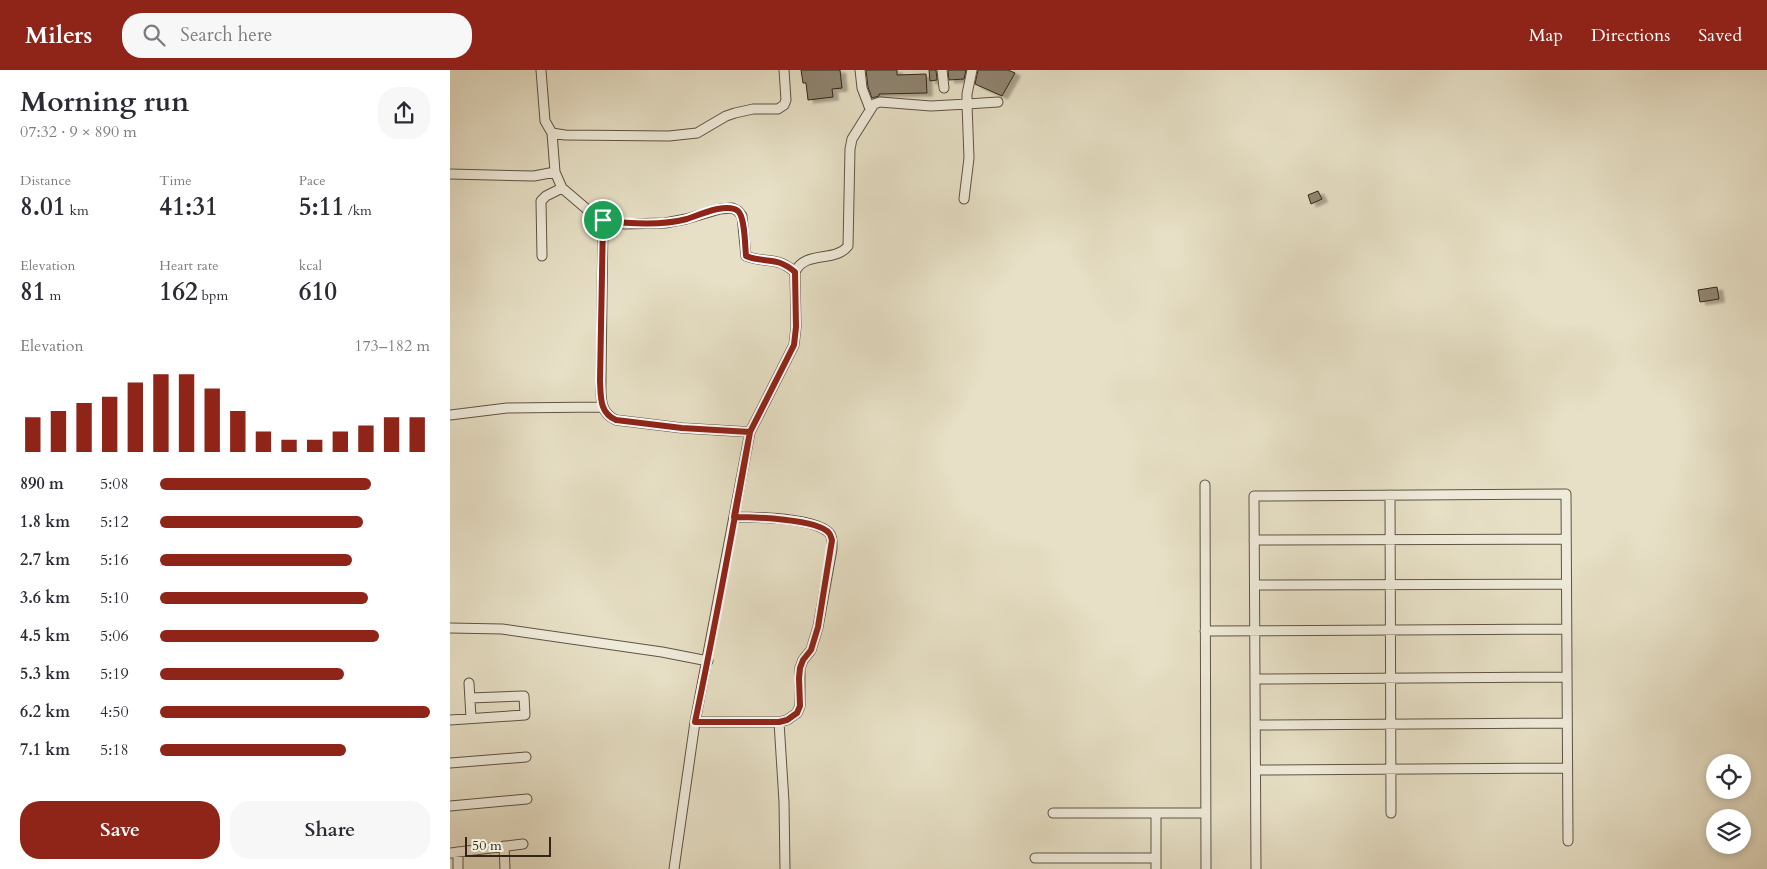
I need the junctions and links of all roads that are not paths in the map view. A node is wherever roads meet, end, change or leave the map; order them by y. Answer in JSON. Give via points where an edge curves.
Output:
{"nodes":[{"id":1,"x":541,"y":70,"type":"edge"},
{"id":2,"x":784,"y":70,"type":"edge"},
{"id":3,"x":860,"y":70,"type":"edge"},
{"id":4,"x":942,"y":70,"type":"edge"},
{"id":5,"x":972,"y":70,"type":"edge"},
{"id":6,"x":944,"y":88,"type":"dead end"},
{"id":7,"x":998,"y":102,"type":"dead end"},
{"id":8,"x":967,"y":104,"type":"junction"},
{"id":9,"x":870,"y":109,"type":"junction"},
{"id":10,"x":552,"y":133,"type":"junction"},
{"id":11,"x":555,"y":172,"type":"junction"},
{"id":12,"x":450,"y":174,"type":"edge"},
{"id":13,"x":562,"y":188,"type":"junction"},
{"id":14,"x":964,"y":199,"type":"dead end"},
{"id":15,"x":603,"y":220,"type":"junction"},
{"id":16,"x":542,"y":256,"type":"dead end"},
{"id":17,"x":795,"y":272,"type":"junction"},
{"id":18,"x":602,"y":407,"type":"junction"},
{"id":19,"x":450,"y":415,"type":"edge"},
{"id":20,"x":750,"y":432,"type":"junction"},
{"id":21,"x":1205,"y":485,"type":"dead end"},
{"id":22,"x":1390,"y":495,"type":"junction"},
{"id":23,"x":734,"y":517,"type":"junction"},
{"id":24,"x":1566,"y":538,"type":"junction"},
{"id":25,"x":1254,"y":540,"type":"junction"},
{"id":26,"x":1390,"y":540,"type":"junction"},
{"id":27,"x":1390,"y":584,"type":"junction"},
{"id":28,"x":1566,"y":584,"type":"junction"},
{"id":29,"x":1255,"y":585,"type":"junction"},
{"id":30,"x":450,"y":628,"type":"edge"},
{"id":31,"x":1566,"y":629,"type":"junction"},
{"id":32,"x":1390,"y":630,"type":"junction"},
{"id":33,"x":1255,"y":631,"type":"junction"},
{"id":34,"x":1205,"y":632,"type":"junction"},
{"id":35,"x":708,"y":661,"type":"junction"},
{"id":36,"x":1566,"y":677,"type":"junction"},
{"id":37,"x":1390,"y":678,"type":"junction"},
{"id":38,"x":1255,"y":679,"type":"junction"},
{"id":39,"x":469,"y":683,"type":"dead end"},
{"id":40,"x":470,"y":698,"type":"junction"},
{"id":41,"x":471,"y":718,"type":"junction"},
{"id":42,"x":450,"y":720,"type":"edge"},
{"id":43,"x":695,"y":722,"type":"junction"},
{"id":44,"x":779,"y":722,"type":"junction"},
{"id":45,"x":1567,"y":723,"type":"junction"},
{"id":46,"x":1391,"y":724,"type":"junction"},
{"id":47,"x":1255,"y":725,"type":"junction"},
{"id":48,"x":526,"y":757,"type":"dead end"},
{"id":49,"x":450,"y":764,"type":"edge"},
{"id":50,"x":1567,"y":768,"type":"junction"},
{"id":51,"x":1391,"y":769,"type":"junction"},
{"id":52,"x":1256,"y":770,"type":"junction"},
{"id":53,"x":527,"y":799,"type":"dead end"},
{"id":54,"x":450,"y":806,"type":"edge"},
{"id":55,"x":1053,"y":813,"type":"dead end"},
{"id":56,"x":1156,"y":813,"type":"junction"},
{"id":57,"x":1205,"y":813,"type":"junction"},
{"id":58,"x":1391,"y":813,"type":"dead end"},
{"id":59,"x":1568,"y":842,"type":"dead end"},
{"id":60,"x":523,"y":844,"type":"dead end"},
{"id":61,"x":504,"y":846,"type":"junction"},
{"id":62,"x":454,"y":853,"type":"edge"},
{"id":63,"x":1035,"y":858,"type":"dead end"},
{"id":64,"x":1156,"y":858,"type":"junction"},
{"id":65,"x":458,"y":869,"type":"edge"},
{"id":66,"x":505,"y":869,"type":"edge"},
{"id":67,"x":674,"y":869,"type":"edge"},
{"id":68,"x":784,"y":869,"type":"edge"},
{"id":69,"x":1156,"y":869,"type":"edge"},
{"id":70,"x":1206,"y":869,"type":"edge"},
{"id":71,"x":1256,"y":869,"type":"edge"}],
"edges":[{"from":1,"to":10,"type":"street","via":[[545,121]]},
{"from":2,"to":10,"type":"street","via":[[784,105],[778,109],[735,113],[697,133],[669,136]]},
{"from":3,"to":9,"type":"street","via":[[862,88]]},
{"from":4,"to":6,"type":"street"},
{"from":5,"to":8,"type":"street"},
{"from":7,"to":8,"type":"street"},
{"from":8,"to":9,"type":"street","via":[[931,106],[880,102]]},
{"from":8,"to":14,"type":"street","via":[[969,158]]},
{"from":9,"to":17,"type":"street","via":[[852,139],[850,149],[848,246],[844,252],[805,260]]},
{"from":10,"to":11,"type":"street"},
{"from":11,"to":12,"type":"street","via":[[534,176]]},
{"from":11,"to":13,"type":"street"},
{"from":13,"to":15,"type":"street"},
{"from":13,"to":16,"type":"street","via":[[541,200]]},
{"from":15,"to":17,"type":"street","via":[[625,224],[665,223],[720,208],[732,208],[742,216],[746,256],[786,264]]},
{"from":15,"to":18,"type":"street"},
{"from":17,"to":20,"type":"street","via":[[794,345]]},
{"from":18,"to":19,"type":"street","via":[[507,408]]},
{"from":18,"to":20,"type":"street","via":[[610,418],[616,420]]},
{"from":20,"to":23,"type":"street"},
{"from":21,"to":34,"type":"street"},
{"from":22,"to":24,"type":"street","via":[[1566,494]]},
{"from":22,"to":25,"type":"street","via":[[1254,496]]},
{"from":22,"to":26,"type":"street"},
{"from":23,"to":35,"type":"street"},
{"from":23,"to":44,"type":"street","via":[[798,522],[829,532],[832,540],[818,627],[811,650],[800,668],[800,706],[797,713]]},
{"from":24,"to":26,"type":"street"},
{"from":24,"to":28,"type":"street"},
{"from":25,"to":26,"type":"street"},
{"from":25,"to":29,"type":"street"},
{"from":26,"to":27,"type":"street"},
{"from":27,"to":28,"type":"street"},
{"from":27,"to":29,"type":"street"},
{"from":27,"to":32,"type":"street"},
{"from":28,"to":31,"type":"street"},
{"from":29,"to":33,"type":"street"},
{"from":30,"to":35,"type":"street","via":[[502,629]]},
{"from":31,"to":32,"type":"street"},
{"from":31,"to":36,"type":"street"},
{"from":32,"to":33,"type":"street"},
{"from":32,"to":37,"type":"street"},
{"from":33,"to":34,"type":"street"},
{"from":33,"to":38,"type":"street"},
{"from":34,"to":57,"type":"street"},
{"from":35,"to":43,"type":"street"},
{"from":36,"to":37,"type":"street"},
{"from":36,"to":45,"type":"street"},
{"from":37,"to":38,"type":"street"},
{"from":37,"to":46,"type":"street"},
{"from":38,"to":47,"type":"street"},
{"from":39,"to":40,"type":"street"},
{"from":40,"to":41,"type":"street"},
{"from":40,"to":41,"type":"street","via":[[524,696],[525,715]]},
{"from":41,"to":42,"type":"street"},
{"from":43,"to":44,"type":"street"},
{"from":43,"to":67,"type":"street"},
{"from":44,"to":68,"type":"street"},
{"from":45,"to":46,"type":"street"},
{"from":45,"to":50,"type":"street"},
{"from":46,"to":47,"type":"street"},
{"from":46,"to":51,"type":"street"},
{"from":47,"to":52,"type":"street"},
{"from":48,"to":49,"type":"street"},
{"from":50,"to":51,"type":"street"},
{"from":50,"to":59,"type":"street"},
{"from":51,"to":52,"type":"street"},
{"from":51,"to":58,"type":"street"},
{"from":52,"to":71,"type":"street"},
{"from":53,"to":54,"type":"street"},
{"from":55,"to":56,"type":"street"},
{"from":56,"to":57,"type":"street"},
{"from":56,"to":64,"type":"street"},
{"from":57,"to":70,"type":"street"},
{"from":60,"to":61,"type":"street"},
{"from":61,"to":62,"type":"street"},
{"from":61,"to":66,"type":"street"},
{"from":62,"to":65,"type":"street"},
{"from":63,"to":64,"type":"street"},
{"from":64,"to":69,"type":"street"}]}
